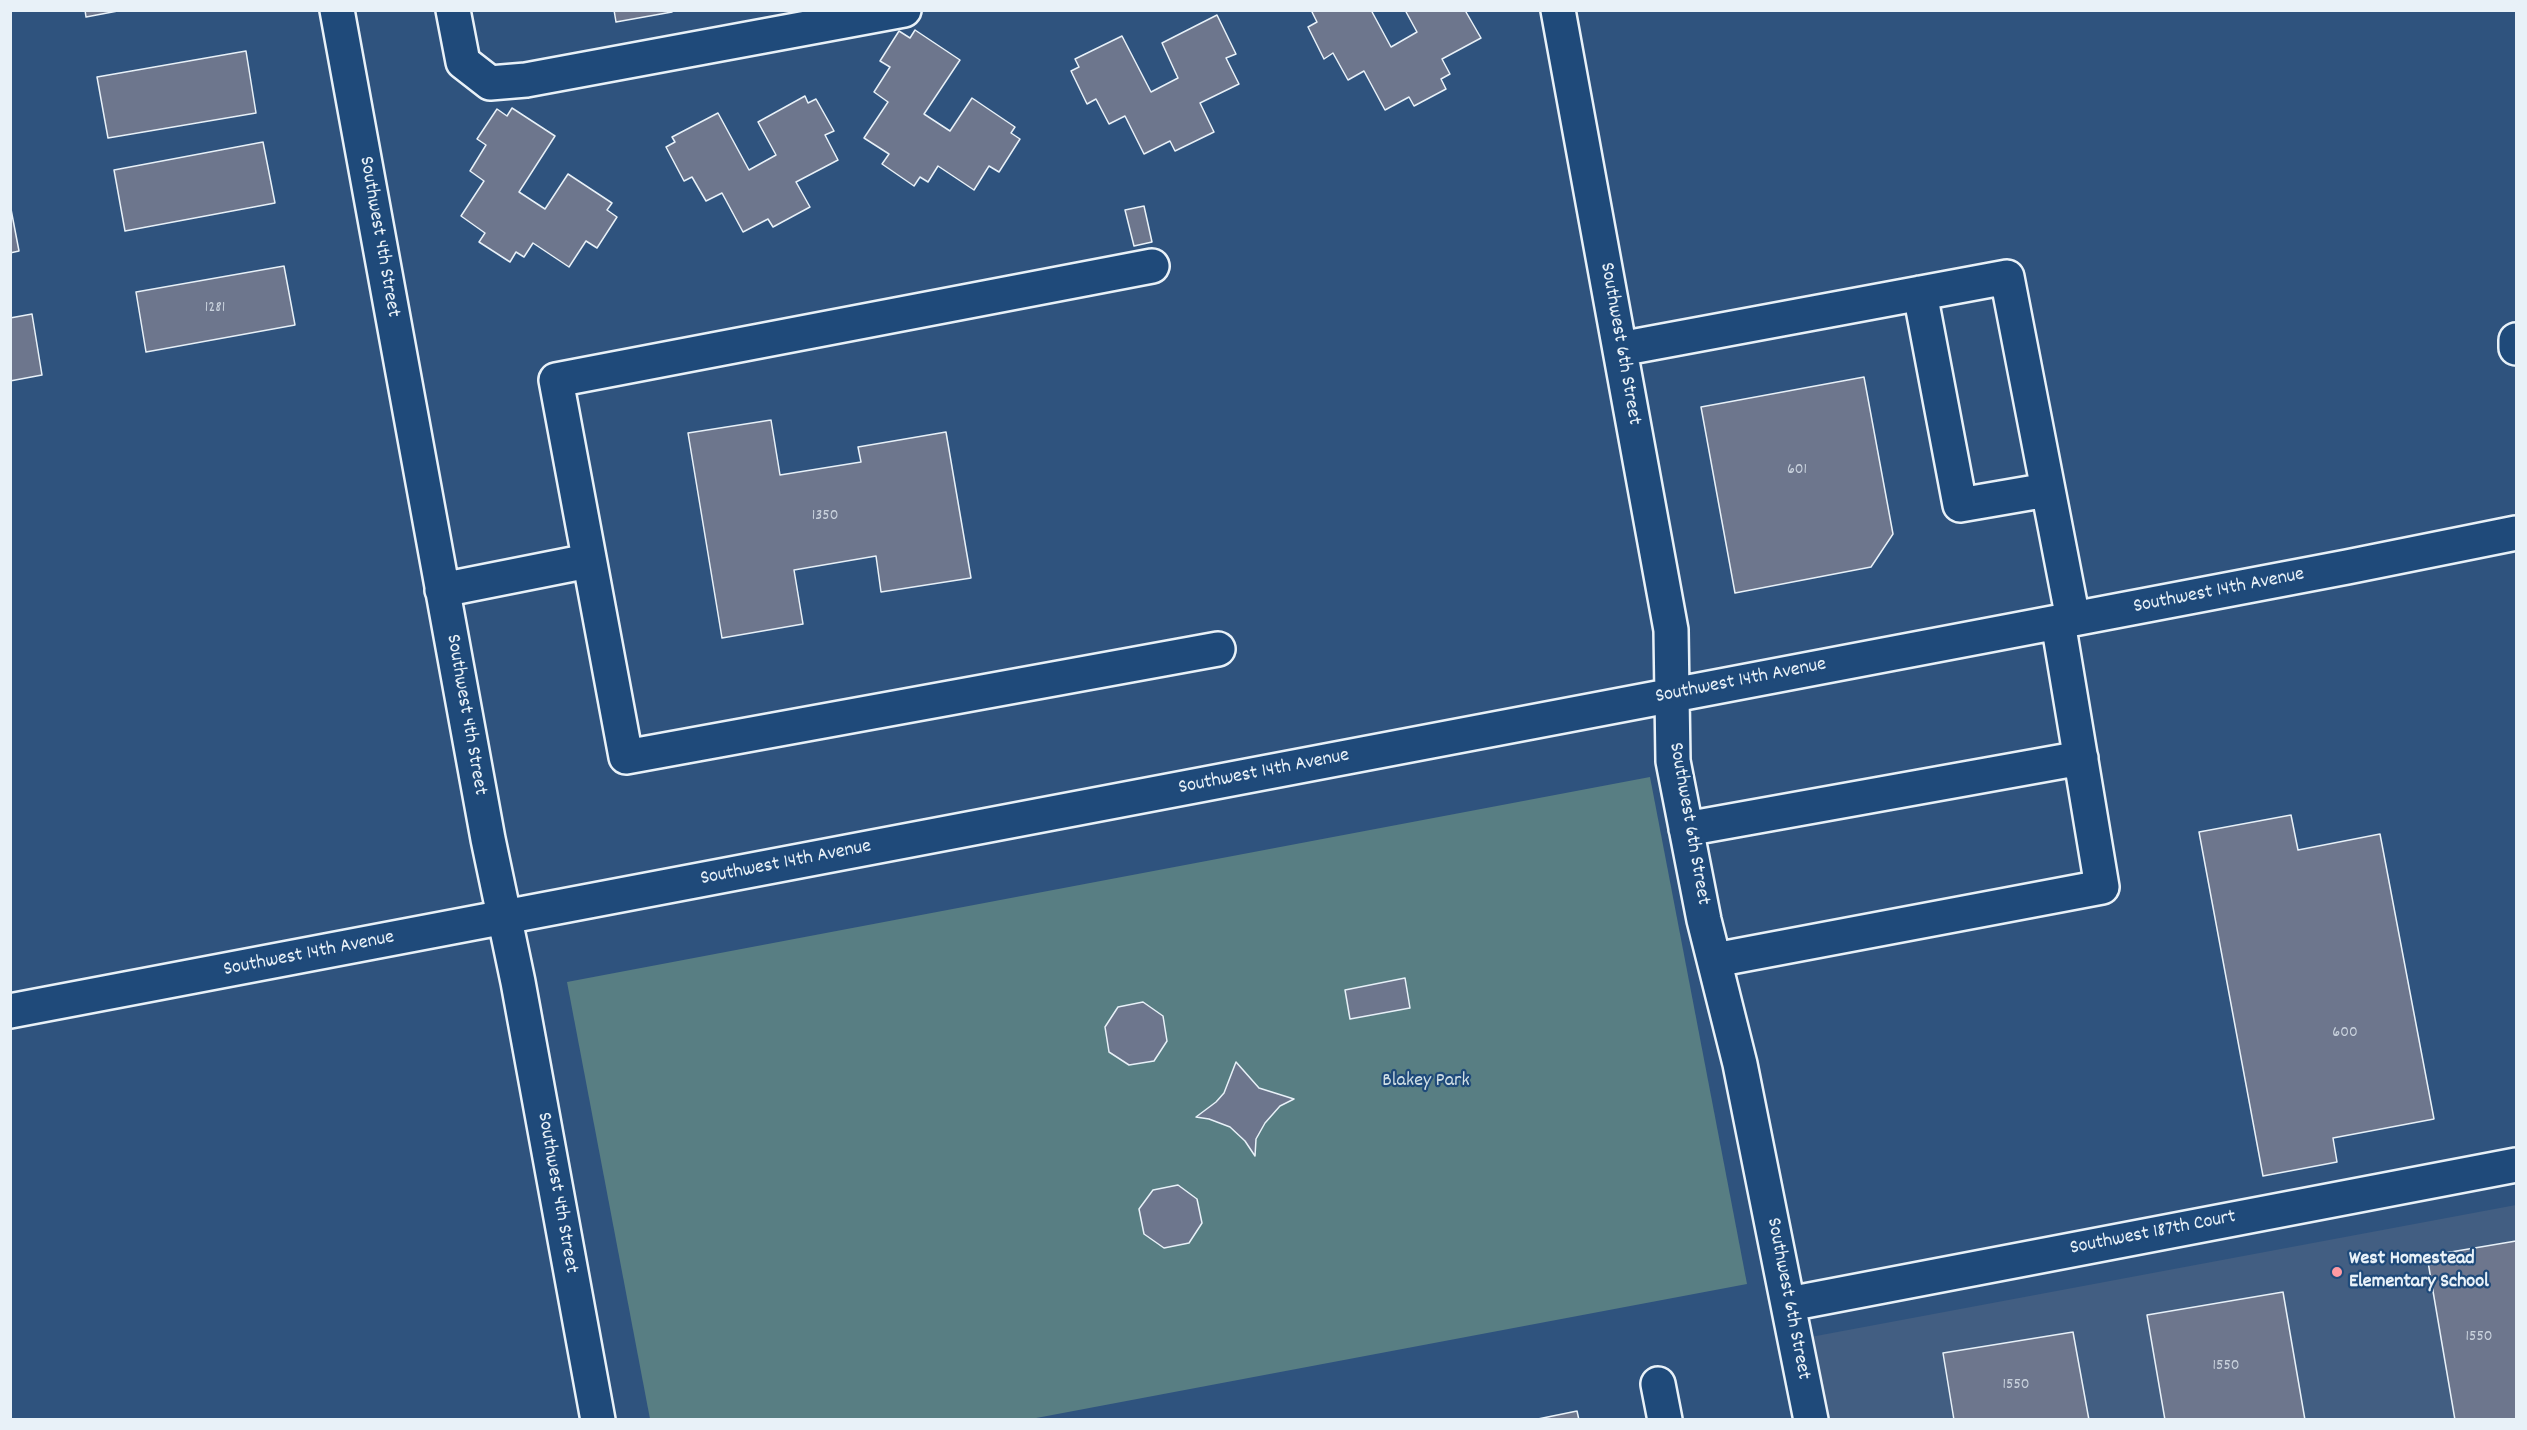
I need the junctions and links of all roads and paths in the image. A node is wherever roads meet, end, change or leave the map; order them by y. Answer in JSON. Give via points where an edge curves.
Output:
{"nodes":[{"id":1,"x":337,"y":10,"type":"edge"},
{"id":2,"x":453,"y":10,"type":"edge"},
{"id":3,"x":904,"y":10,"type":"edge"},
{"id":4,"x":1558,"y":10,"type":"edge"},
{"id":5,"x":1152,"y":266,"type":"dead end"},
{"id":6,"x":1920,"y":293,"type":"junction"},
{"id":7,"x":2517,"y":340,"type":"edge"},
{"id":8,"x":2517,"y":348,"type":"edge"},
{"id":9,"x":1620,"y":350,"type":"junction"},
{"id":10,"x":2047,"y":490,"type":"junction"},
{"id":11,"x":2517,"y":532,"type":"edge"},
{"id":12,"x":588,"y":561,"type":"junction"},
{"id":13,"x":442,"y":590,"type":"junction"},
{"id":14,"x":2065,"y":621,"type":"junction"},
{"id":15,"x":1218,"y":649,"type":"dead end"},
{"id":16,"x":1672,"y":696,"type":"junction"},
{"id":17,"x":2081,"y":758,"type":"junction"},
{"id":18,"x":1686,"y":829,"type":"junction"},
{"id":19,"x":505,"y":918,"type":"junction"},
{"id":20,"x":1715,"y":960,"type":"junction"},
{"id":21,"x":10,"y":1011,"type":"edge"},
{"id":22,"x":2517,"y":1165,"type":"edge"},
{"id":23,"x":1789,"y":1304,"type":"junction"},
{"id":24,"x":1658,"y":1384,"type":"dead end"},
{"id":25,"x":598,"y":1419,"type":"edge"},
{"id":26,"x":1665,"y":1419,"type":"edge"},
{"id":27,"x":1810,"y":1419,"type":"edge"}],
"edges":[{"from":1,"to":13,"type":"street","name":"Southwest 4th Street"},
{"from":2,"to":3,"type":"street","via":[[463,62],[490,84]]},
{"from":4,"to":9,"type":"street","name":"Southwest 6th Street"},
{"from":5,"to":12,"type":"street","via":[[556,380]]},
{"from":6,"to":9,"type":"street"},
{"from":6,"to":10,"type":"street","via":[[1960,505]]},
{"from":6,"to":10,"type":"street","via":[[2007,277]]},
{"from":7,"to":8,"type":"street"},
{"from":9,"to":16,"type":"street","name":"Southwest 6th Street","via":[[1671,630]]},
{"from":10,"to":14,"type":"street"},
{"from":11,"to":14,"type":"street","name":"Southwest 14th Avenue"},
{"from":12,"to":13,"type":"street"},
{"from":12,"to":15,"type":"street","via":[[626,757]]},
{"from":13,"to":19,"type":"street","name":"Southwest 4th Street"},
{"from":14,"to":16,"type":"street","name":"Southwest 14th Avenue"},
{"from":14,"to":17,"type":"street"},
{"from":16,"to":18,"type":"street","name":"Southwest 6th Street","via":[[1673,761]]},
{"from":16,"to":19,"type":"street","name":"Southwest 14th Avenue"},
{"from":17,"to":18,"type":"street"},
{"from":17,"to":20,"type":"street","via":[[2102,886]]},
{"from":18,"to":20,"type":"street","name":"Southwest 6th Street"},
{"from":19,"to":21,"type":"street","name":"Southwest 14th Avenue"},
{"from":19,"to":25,"type":"street","name":"Southwest 4th Street"},
{"from":20,"to":23,"type":"street","name":"Southwest 6th Street"},
{"from":22,"to":23,"type":"street","name":"Southwest 187th Court"},
{"from":23,"to":27,"type":"street","name":"Southwest 6th Street"},
{"from":24,"to":26,"type":"street"}]}
